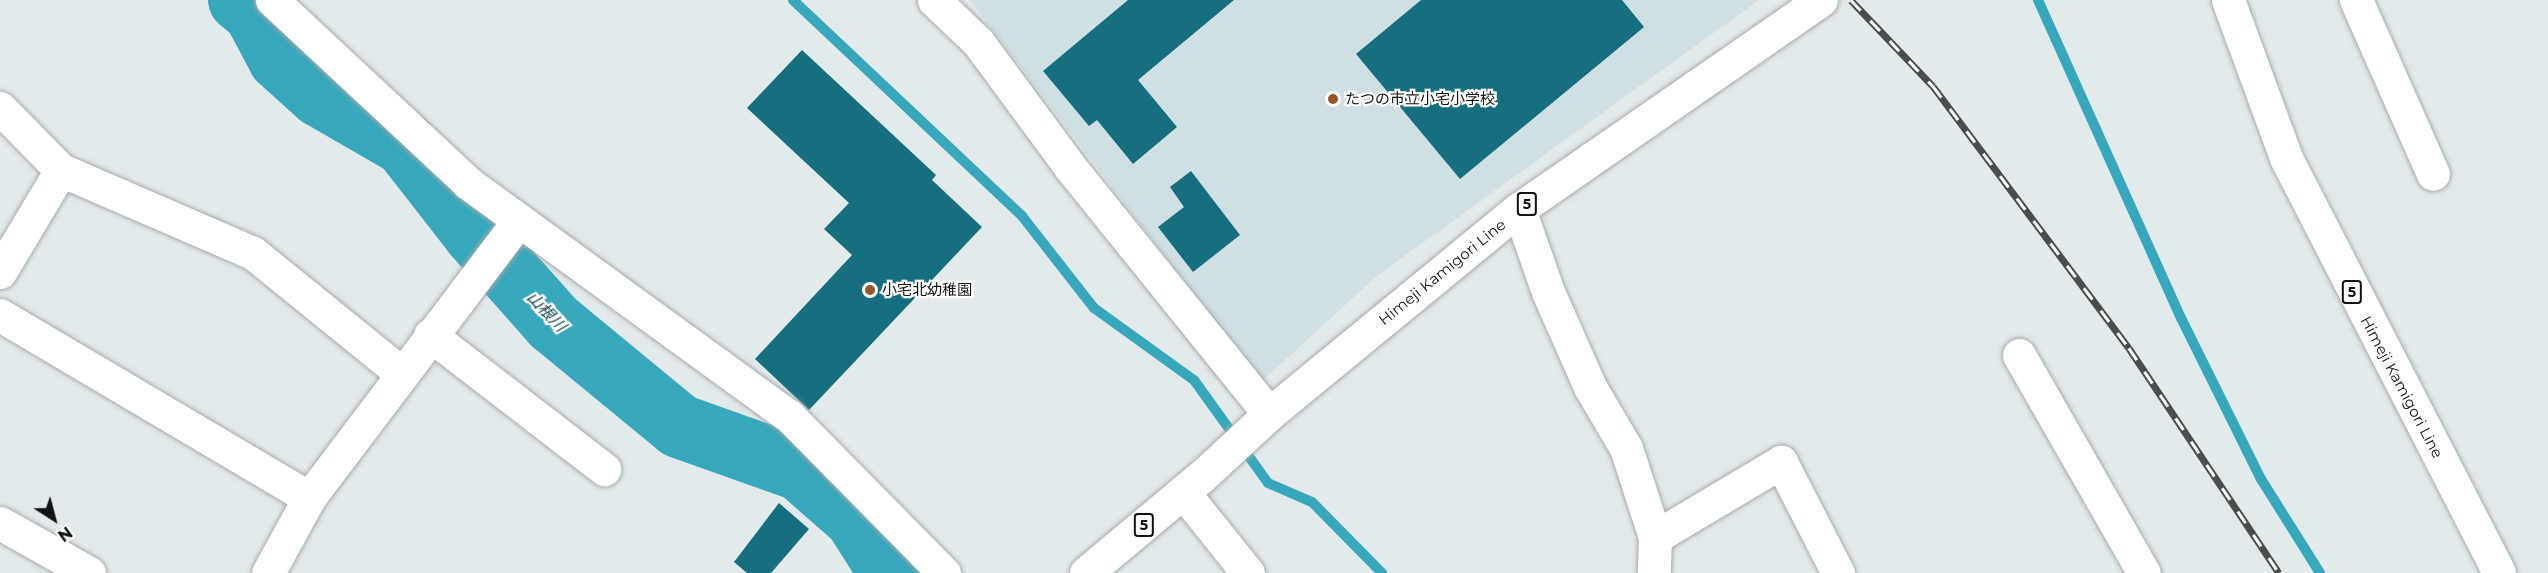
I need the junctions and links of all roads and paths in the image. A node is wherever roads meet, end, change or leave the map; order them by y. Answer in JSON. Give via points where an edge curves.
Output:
{"nodes":[{"id":1,"x":272,"y":0,"type":"edge"},
{"id":2,"x":934,"y":0,"type":"edge"},
{"id":3,"x":1821,"y":0,"type":"edge"},
{"id":4,"x":2228,"y":0,"type":"edge"},
{"id":5,"x":2356,"y":0,"type":"edge"},
{"id":6,"x":0,"y":108,"type":"edge"},
{"id":7,"x":62,"y":170,"type":"junction"},
{"id":8,"x":2433,"y":174,"type":"dead end"},
{"id":9,"x":1520,"y":209,"type":"junction"},
{"id":10,"x":519,"y":220,"type":"junction"},
{"id":11,"x":0,"y":272,"type":"edge"},
{"id":12,"x":0,"y":315,"type":"edge"},
{"id":13,"x":430,"y":335,"type":"junction"},
{"id":14,"x":2019,"y":354,"type":"dead end"},
{"id":15,"x":401,"y":373,"type":"junction"},
{"id":16,"x":1260,"y":423,"type":"junction"},
{"id":17,"x":604,"y":469,"type":"dead end"},
{"id":18,"x":1192,"y":485,"type":"junction"},
{"id":19,"x":309,"y":498,"type":"junction"},
{"id":20,"x":0,"y":524,"type":"edge"},
{"id":21,"x":1655,"y":537,"type":"junction"},
{"id":22,"x":90,"y":573,"type":"edge"},
{"id":23,"x":268,"y":573,"type":"edge"},
{"id":24,"x":944,"y":573,"type":"edge"},
{"id":25,"x":1086,"y":573,"type":"edge"},
{"id":26,"x":1248,"y":573,"type":"edge"},
{"id":27,"x":1654,"y":573,"type":"edge"},
{"id":28,"x":1838,"y":573,"type":"edge"},
{"id":29,"x":2144,"y":573,"type":"edge"},
{"id":30,"x":2499,"y":573,"type":"edge"}],
"edges":[{"from":1,"to":10,"type":"street","via":[[468,183]]},
{"from":2,"to":16,"type":"street","via":[[978,42]]},
{"from":3,"to":9,"type":"street","name":"Himeji Kamigori Line","number":"5"},
{"from":4,"to":30,"type":"street","name":"Himeji Kamigori Line","number":"5","via":[[2286,158]]},
{"from":5,"to":8,"type":"street"},
{"from":6,"to":7,"type":"street"},
{"from":7,"to":11,"type":"street"},
{"from":7,"to":15,"type":"street","via":[[253,253]]},
{"from":9,"to":16,"type":"street","name":"Himeji Kamigori Line","number":"5"},
{"from":9,"to":21,"type":"street","via":[[1548,292],[1590,387],[1626,448]]},
{"from":10,"to":13,"type":"street"},
{"from":10,"to":24,"type":"street","via":[[789,416]]},
{"from":12,"to":19,"type":"street"},
{"from":13,"to":15,"type":"street"},
{"from":13,"to":17,"type":"street"},
{"from":14,"to":29,"type":"street"},
{"from":15,"to":19,"type":"street"},
{"from":16,"to":18,"type":"street","name":"Himeji Kamigori Line","number":"5"},
{"from":18,"to":25,"type":"street","name":"Himeji Kamigori Line","number":"5"},
{"from":18,"to":26,"type":"street"},
{"from":19,"to":23,"type":"street"},
{"from":20,"to":22,"type":"street"},
{"from":21,"to":27,"type":"street"},
{"from":21,"to":28,"type":"street","via":[[1781,462]]}]}
